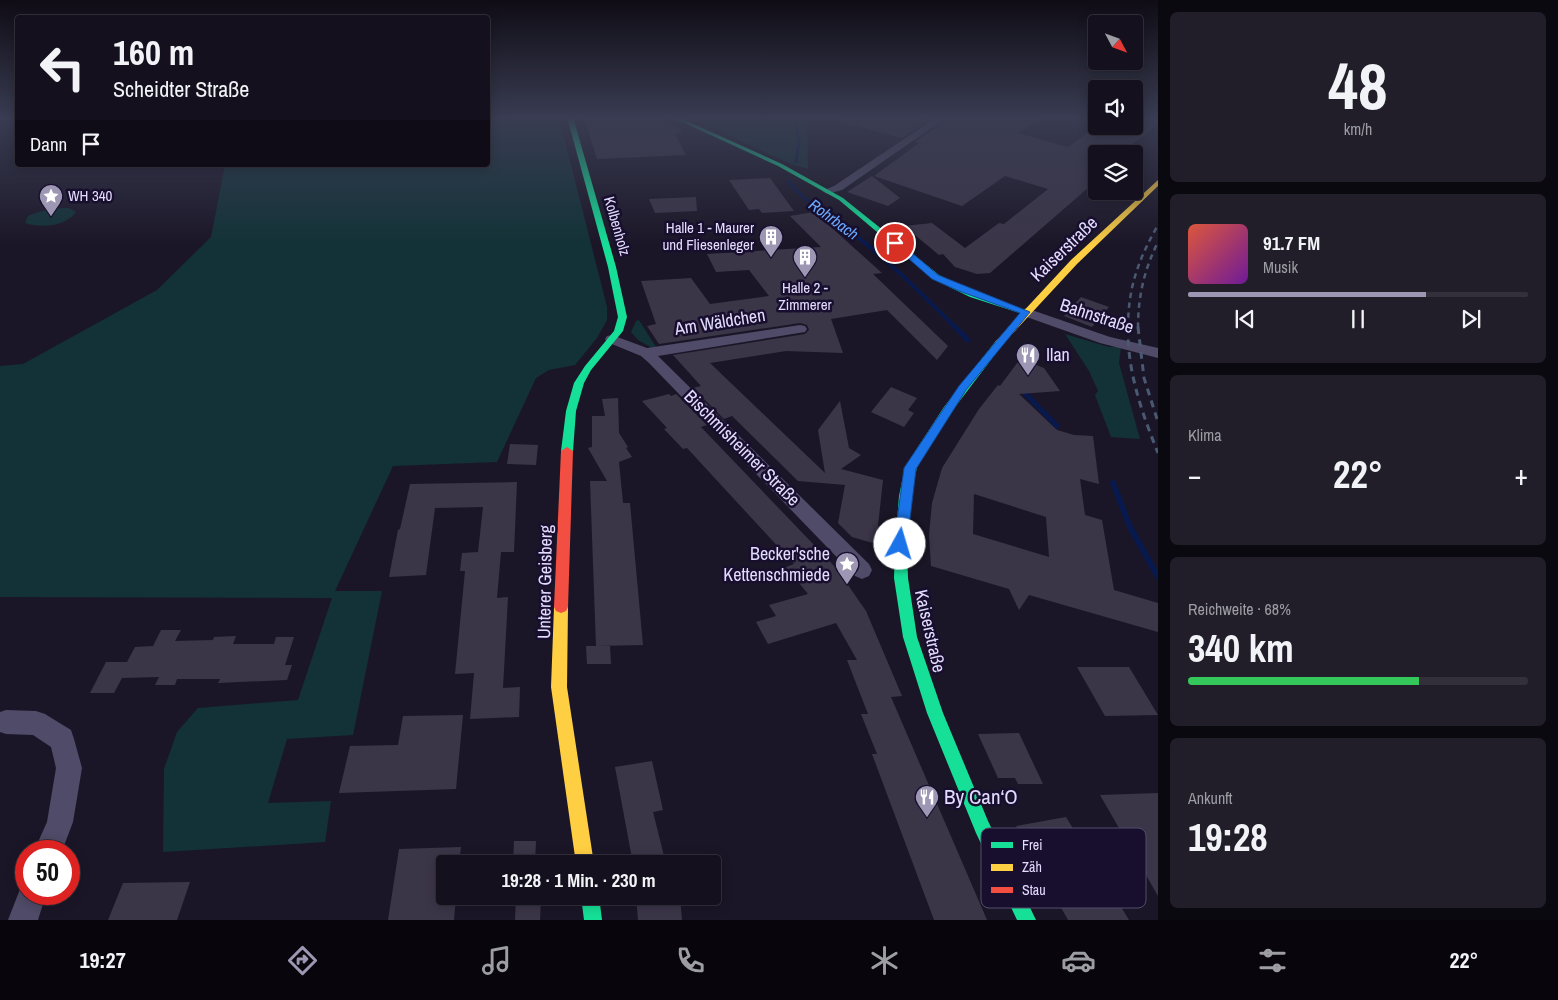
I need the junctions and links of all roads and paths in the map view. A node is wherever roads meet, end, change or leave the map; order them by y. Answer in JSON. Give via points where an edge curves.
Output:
{"nodes":[{"id":1,"x":581,"y":160,"type":"edge"},
{"id":2,"x":763,"y":160,"type":"edge"},
{"id":3,"x":880,"y":160,"type":"edge"},
{"id":4,"x":1158,"y":182,"type":"edge"},
{"id":5,"x":827,"y":191,"type":"junction"},
{"id":6,"x":1026,"y":312,"type":"junction"},
{"id":7,"x":623,"y":315,"type":"joint"},
{"id":8,"x":800,"y":329,"type":"dead end"},
{"id":9,"x":612,"y":339,"type":"junction"},
{"id":10,"x":646,"y":353,"type":"junction"},
{"id":11,"x":1158,"y":353,"type":"edge"},
{"id":12,"x":862,"y":570,"type":"dead end"},
{"id":13,"x":6,"y":722,"type":"dead end"},
{"id":14,"x":982,"y":828,"type":"edge"},
{"id":15,"x":53,"y":840,"type":"edge"},
{"id":16,"x":584,"y":855,"type":"edge"},
{"id":17,"x":28,"y":905,"type":"edge"},
{"id":18,"x":591,"y":905,"type":"edge"},
{"id":19,"x":1021,"y":908,"type":"edge"},
{"id":20,"x":23,"y":920,"type":"edge"},
{"id":21,"x":593,"y":920,"type":"edge"},
{"id":22,"x":1027,"y":920,"type":"edge"}],
"edges":[{"from":1,"to":7,"type":"main road","name":"Kolbenholz","via":[[610,253]]},
{"from":2,"to":5,"type":"main road"},
{"from":3,"to":5,"type":"street","via":[[838,188]]},
{"from":4,"to":6,"type":"main road","name":"Kaiserstraße"},
{"from":5,"to":6,"type":"main road","via":[[861,214],[935,277]]},
{"from":6,"to":11,"type":"street","name":"Bahnstraße","via":[[1105,340]]},
{"from":6,"to":14,"type":"main road","name":"Kaiserstraße","via":[[963,388],[910,468],[900,544],[904,599],[914,650],[929,700]]},
{"from":7,"to":9,"type":"main road","name":"Unterer Geisberg","via":[[621,327]]},
{"from":8,"to":10,"type":"street","name":"Am Wäldchen"},
{"from":9,"to":10,"type":"street","name":"Bischmisheimer Straße"},
{"from":9,"to":16,"type":"main road","name":"Unterer Geisberg","via":[[589,366],[575,395],[569,422],[564,502],[559,687]]},
{"from":10,"to":12,"type":"street","name":"Bischmisheimer Straße"},
{"from":13,"to":15,"type":"street","via":[[36,723],[62,738],[70,768],[60,822]]},
{"from":17,"to":20,"type":"street"},
{"from":18,"to":21,"type":"main road"},
{"from":19,"to":22,"type":"main road","name":"Kaiserstraße"}]}
